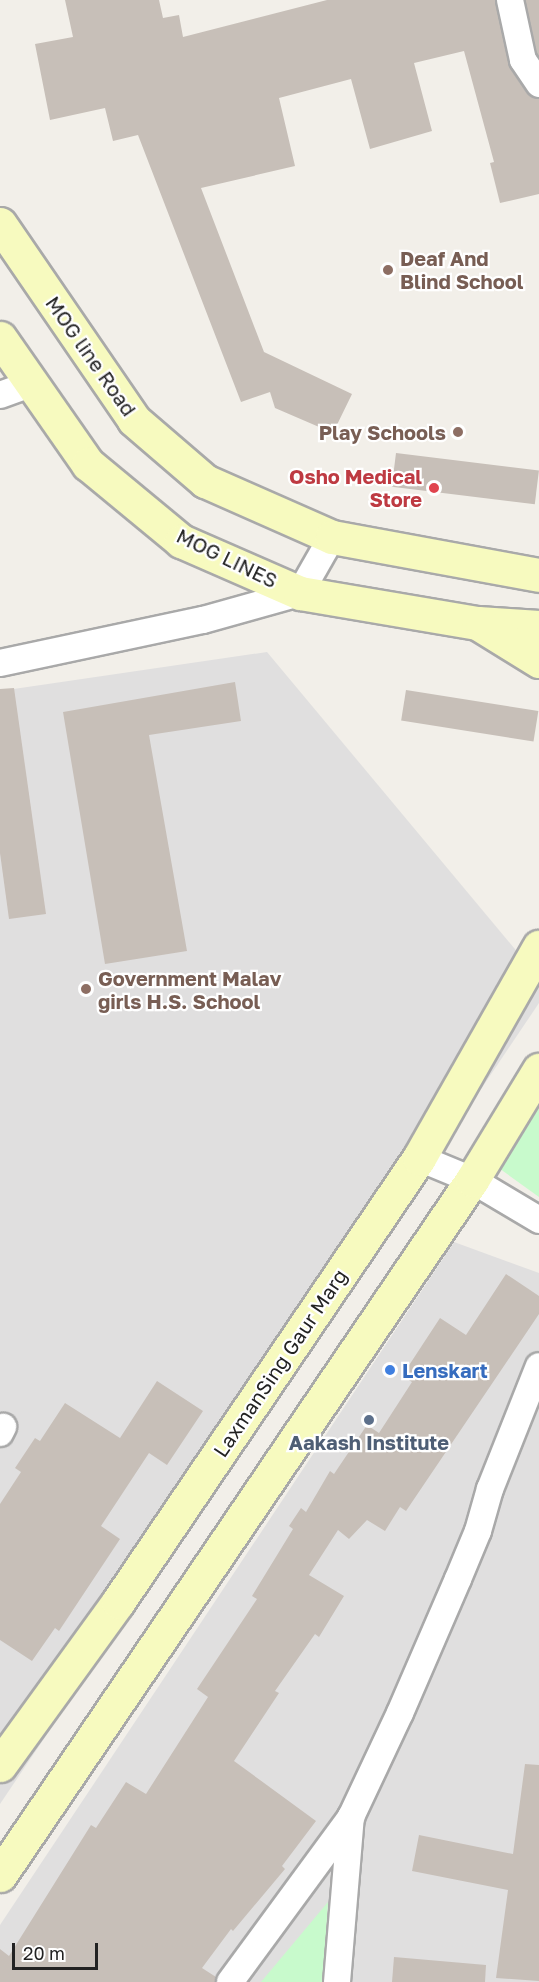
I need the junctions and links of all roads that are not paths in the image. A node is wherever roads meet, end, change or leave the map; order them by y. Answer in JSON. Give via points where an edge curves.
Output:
{"nodes":[{"id":1,"x":510,"y":0,"type":"edge"},
{"id":2,"x":539,"y":84,"type":"edge"},
{"id":3,"x":0,"y":224,"type":"edge"},
{"id":4,"x":0,"y":338,"type":"edge"},
{"id":5,"x":31,"y":384,"type":"junction"},
{"id":6,"x":0,"y":395,"type":"edge"},
{"id":7,"x":332,"y":537,"type":"junction"},
{"id":8,"x":539,"y":575,"type":"edge"},
{"id":9,"x":300,"y":593,"type":"junction"},
{"id":10,"x":478,"y":623,"type":"junction"},
{"id":11,"x":539,"y":627,"type":"edge"},
{"id":12,"x":539,"y":661,"type":"edge"},
{"id":13,"x":0,"y":663,"type":"edge"},
{"id":14,"x":539,"y":947,"type":"edge"},
{"id":15,"x":539,"y":1070,"type":"edge"},
{"id":16,"x":419,"y":1158,"type":"junction"},
{"id":17,"x":472,"y":1180,"type":"junction"},
{"id":18,"x":539,"y":1220,"type":"edge"},
{"id":19,"x":539,"y":1366,"type":"edge"},
{"id":20,"x":1,"y":1761,"type":"edge"},
{"id":21,"x":351,"y":1816,"type":"junction"},
{"id":22,"x":0,"y":1875,"type":"edge"},
{"id":23,"x":230,"y":1982,"type":"edge"},
{"id":24,"x":337,"y":1982,"type":"edge"}],
"edges":[{"from":1,"to":2,"type":"street","via":[[523,60]]},
{"from":3,"to":7,"type":"main road","name":"MOG line Road","via":[[134,420],[206,482]]},
{"from":4,"to":5,"type":"main road","name":"MOG LINES"},
{"from":5,"to":6,"type":"street"},
{"from":5,"to":9,"type":"main road","name":"MOG LINES","via":[[88,464],[181,540]]},
{"from":7,"to":8,"type":"main road","name":"MOG line Road"},
{"from":7,"to":9,"type":"street"},
{"from":9,"to":10,"type":"main road","name":"MOG LINES"},
{"from":9,"to":13,"type":"street","via":[[203,620]]},
{"from":10,"to":11,"type":"main road","name":"MOG LINES"},
{"from":10,"to":12,"type":"main road"},
{"from":14,"to":16,"type":"main road","name":"LaxmanSing Gaur Marg"},
{"from":15,"to":17,"type":"main road"},
{"from":16,"to":17,"type":"street"},
{"from":16,"to":20,"type":"main road","name":"LaxmanSing Gaur Marg","via":[[118,1602]]},
{"from":17,"to":18,"type":"street"},
{"from":17,"to":22,"type":"main road"},
{"from":19,"to":21,"type":"street","via":[[490,1488],[474,1541]]},
{"from":21,"to":23,"type":"street"},
{"from":21,"to":24,"type":"street"}]}
